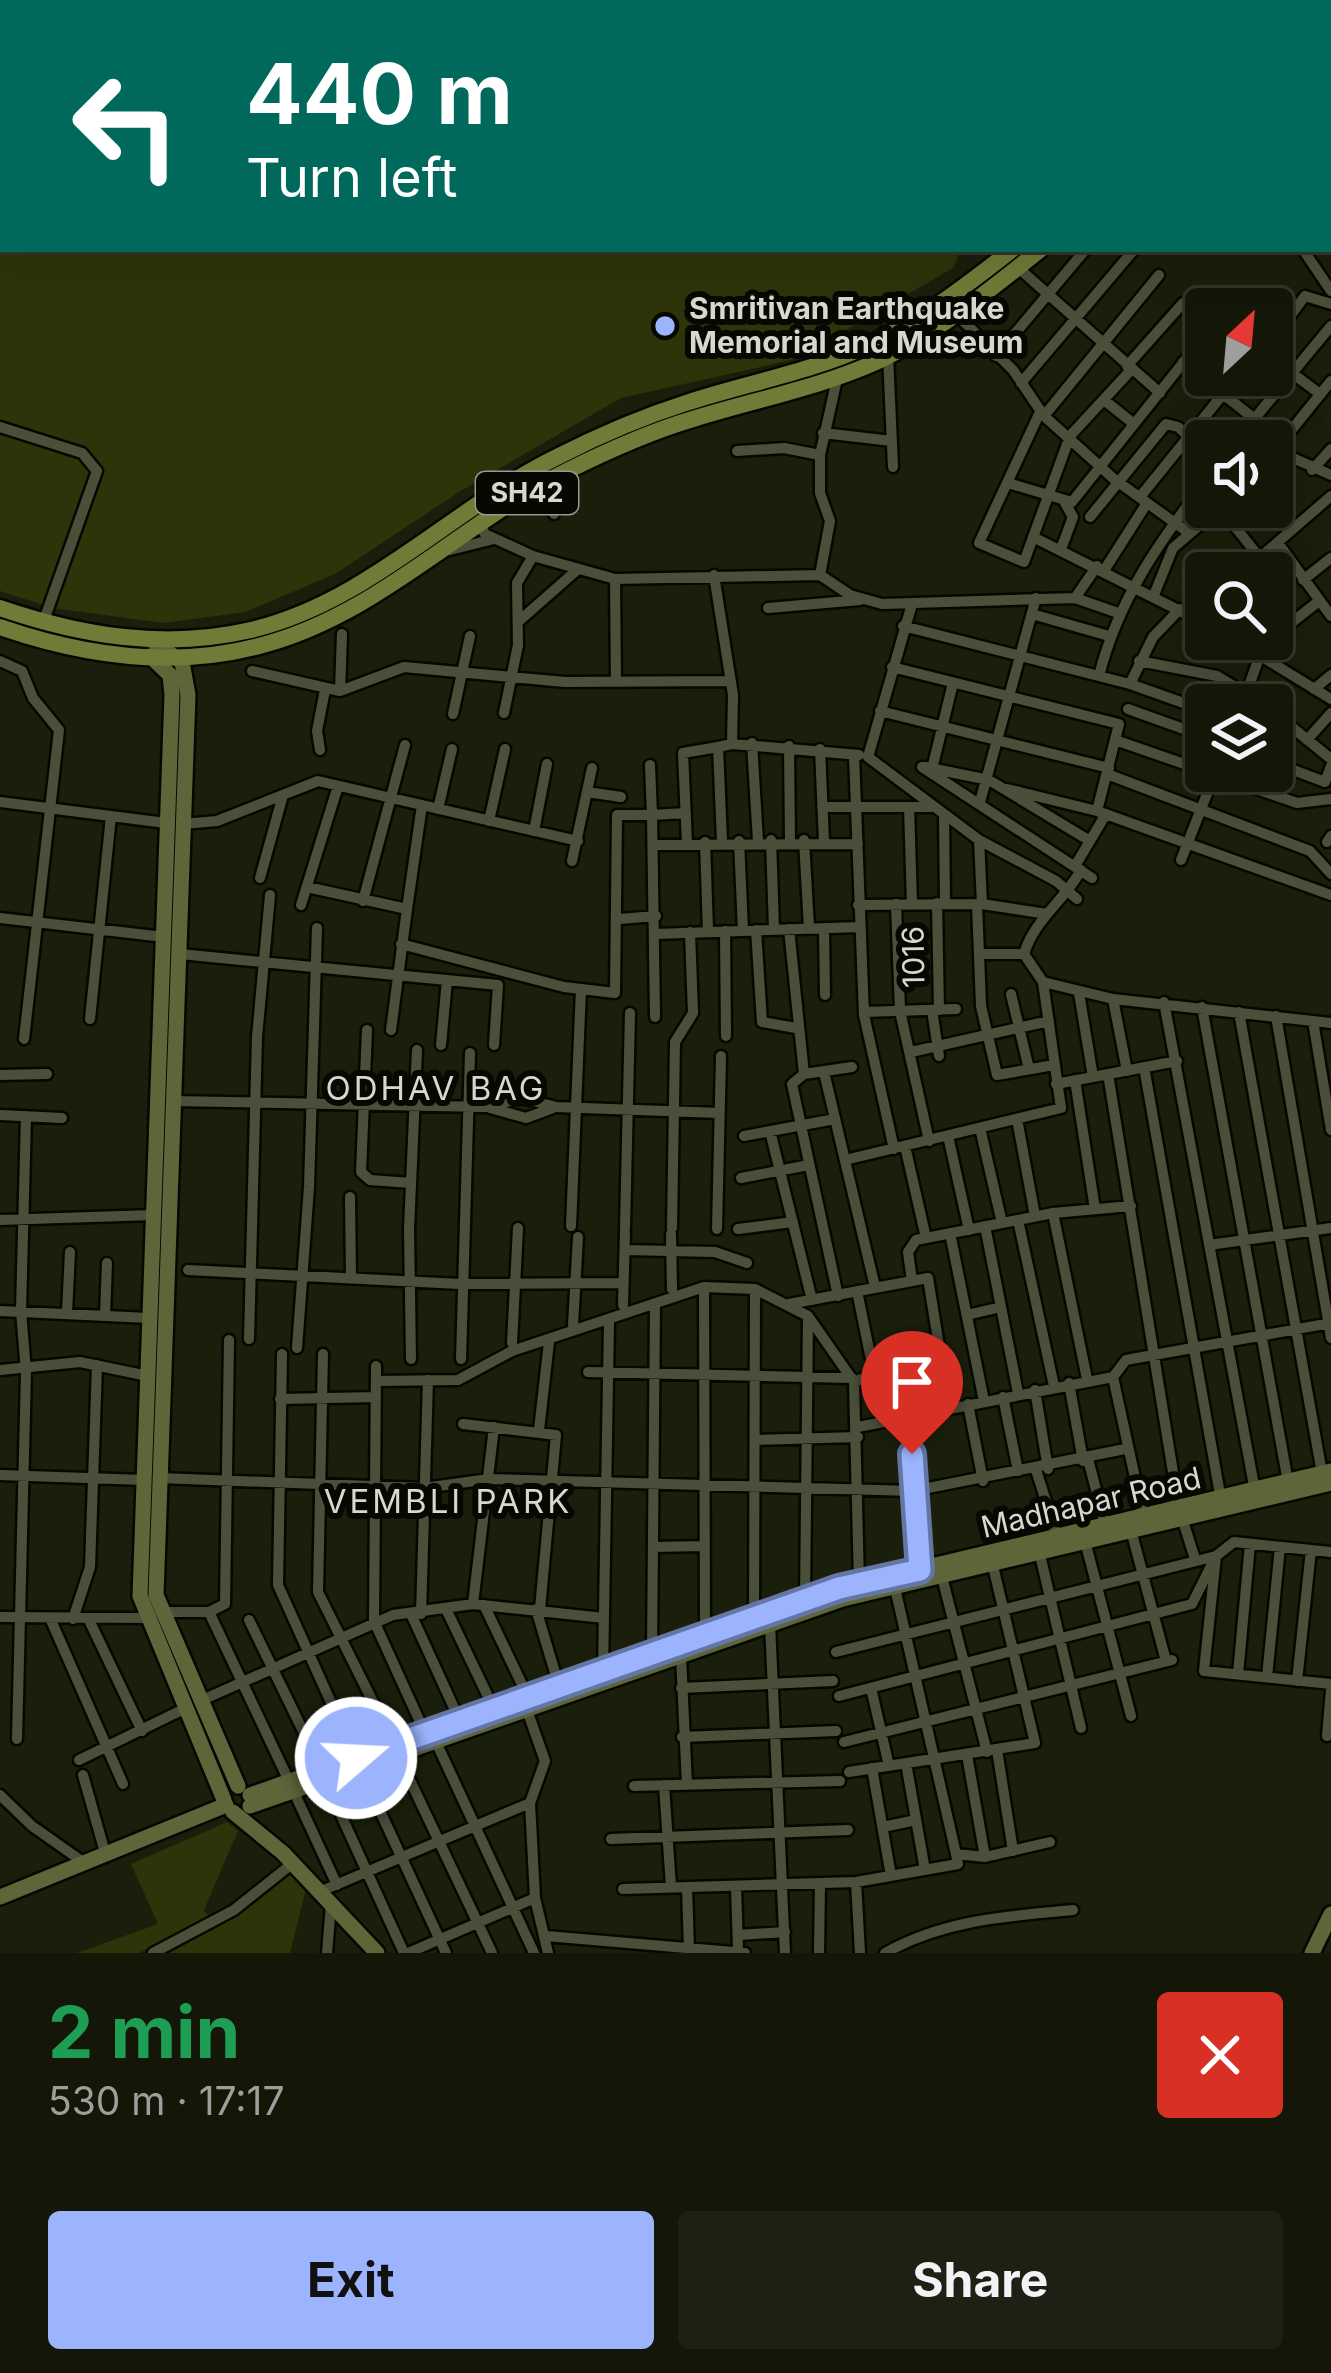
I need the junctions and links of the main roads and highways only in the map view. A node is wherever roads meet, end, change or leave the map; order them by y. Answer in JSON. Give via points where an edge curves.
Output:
{"nodes":[{"id":1,"x":1009,"y":252,"type":"edge"},
{"id":2,"x":1037,"y":252,"type":"edge"},
{"id":3,"x":0,"y":608,"type":"edge"},
{"id":4,"x":0,"y":627,"type":"edge"},
{"id":5,"x":150,"y":648,"type":"junction"},
{"id":6,"x":177,"y":657,"type":"junction"},
{"id":7,"x":208,"y":657,"type":"junction"},
{"id":8,"x":188,"y":681,"type":"junction"},
{"id":9,"x":175,"y":824,"type":"junction"},
{"id":10,"x":1328,"y":1476,"type":"edge"},
{"id":11,"x":152,"y":1479,"type":"junction"},
{"id":12,"x":1181,"y":1516,"type":"junction"},
{"id":13,"x":762,"y":1621,"type":"junction"},
{"id":14,"x":527,"y":1704,"type":"junction"},
{"id":15,"x":430,"y":1738,"type":"junction"},
{"id":16,"x":234,"y":1804,"type":"junction"},
{"id":17,"x":0,"y":1897,"type":"edge"},
{"id":18,"x":1331,"y":1915,"type":"edge"},
{"id":19,"x":361,"y":1945,"type":"edge"},
{"id":20,"x":377,"y":1953,"type":"edge"},
{"id":21,"x":1312,"y":1953,"type":"edge"}],
"edges":[{"from":1,"to":5,"type":"main road","number":"SH42","via":[[868,346],[649,416],[556,457],[454,516],[340,598],[255,629]]},
{"from":2,"to":7,"type":"main road","number":"SH42","via":[[888,355],[638,438],[479,521],[348,613]]},
{"from":3,"to":5,"type":"main road","number":"SH42"},
{"from":4,"to":5,"type":"main road","number":"SH42","via":[[68,650]]},
{"from":5,"to":6,"type":"main road","number":"SH42"},
{"from":5,"to":9,"type":"main road","via":[[172,683]]},
{"from":6,"to":7,"type":"main road","number":"SH42"},
{"from":6,"to":8,"type":"main road"},
{"from":7,"to":8,"type":"main road"},
{"from":8,"to":9,"type":"main road"},
{"from":9,"to":11,"type":"main road","via":[[180,954]]},
{"from":9,"to":11,"type":"main road","via":[[149,1318]]},
{"from":10,"to":12,"type":"main road","name":"Madhapar Road"},
{"from":10,"to":12,"type":"main road","name":"Madhapar Road"},
{"from":11,"to":16,"type":"main road","via":[[140,1596]]},
{"from":12,"to":13,"type":"main road","name":"Madhapar Road"},
{"from":12,"to":13,"type":"main road","name":"Madhapar Road","via":[[860,1583]]},
{"from":13,"to":14,"type":"main road","name":"Madhapar Road","via":[[681,1656]]},
{"from":13,"to":14,"type":"main road","name":"Madhapar Road"},
{"from":14,"to":15,"type":"main road","name":"Madhapar Road"},
{"from":14,"to":15,"type":"main road","name":"Madhapar Road","via":[[494,1709]]},
{"from":15,"to":16,"type":"main road","name":"Madhapar Road"},
{"from":16,"to":17,"type":"main road","name":"Madhapar Road"},
{"from":16,"to":19,"type":"main road"},
{"from":18,"to":21,"type":"main road"},
{"from":19,"to":20,"type":"main road"}]}
